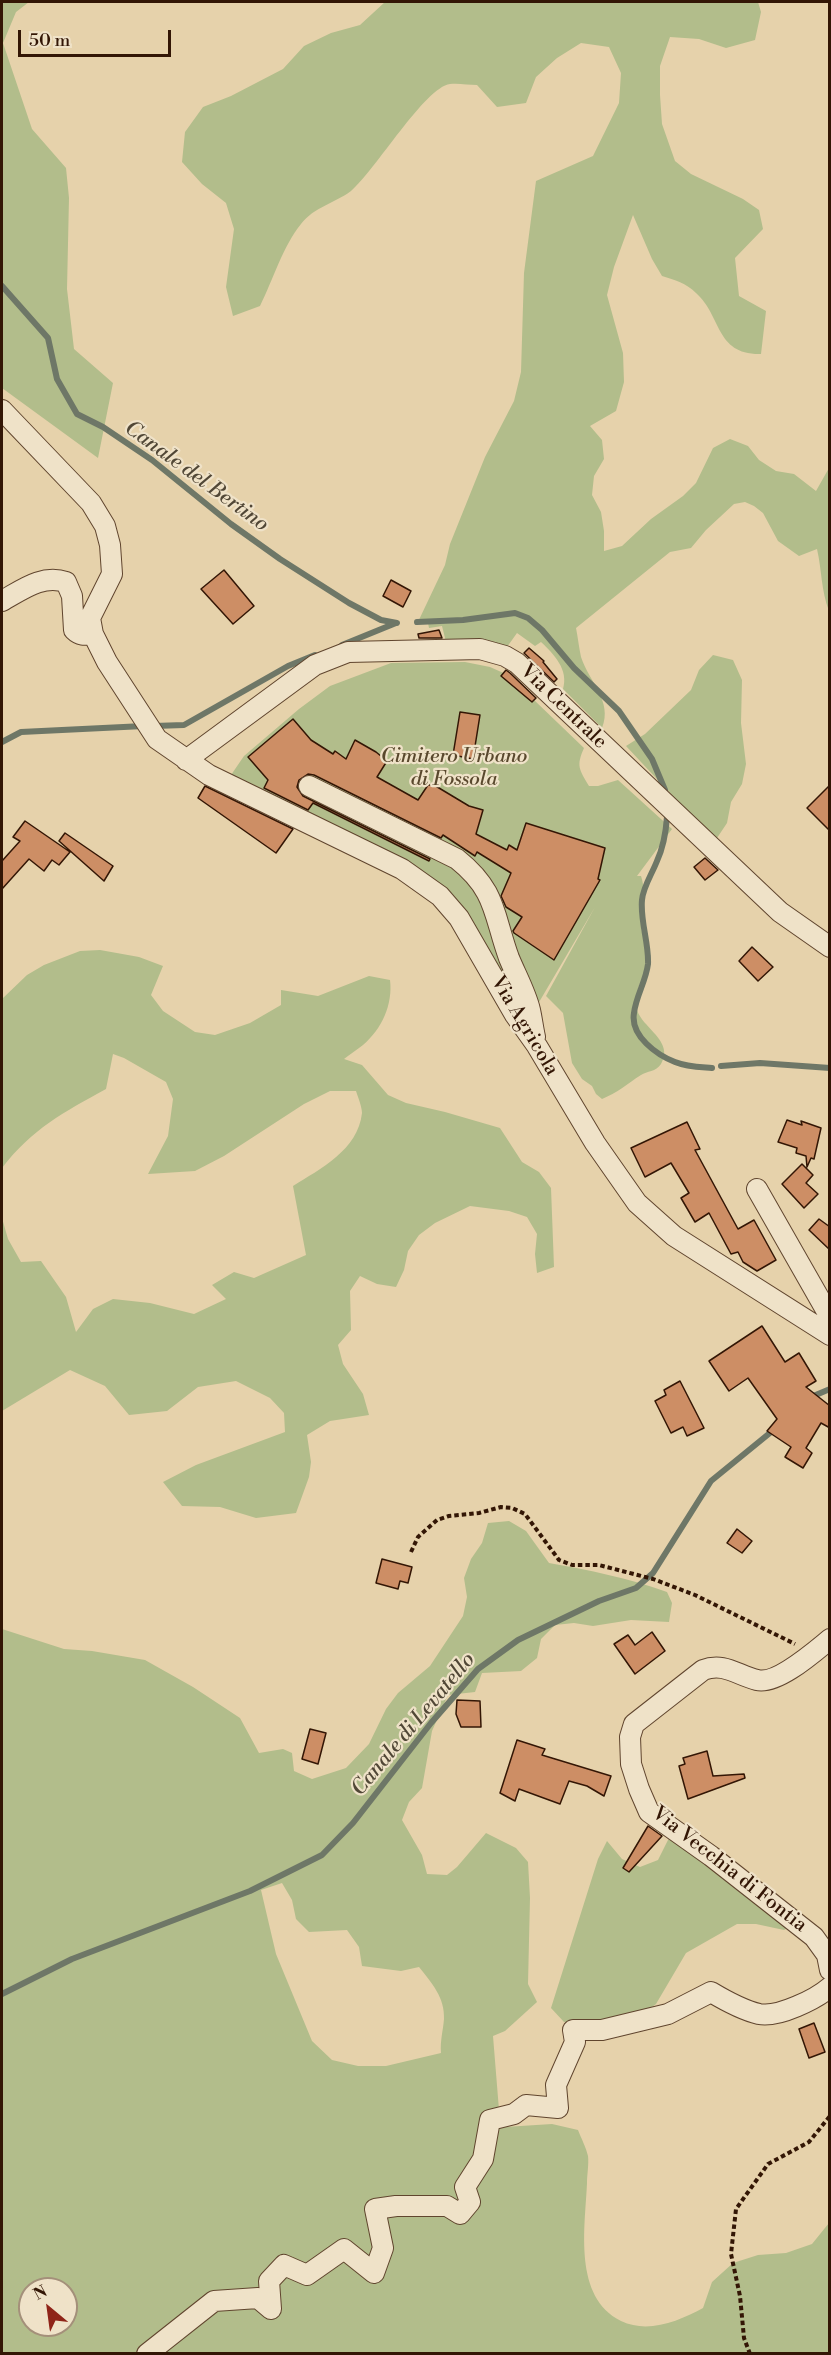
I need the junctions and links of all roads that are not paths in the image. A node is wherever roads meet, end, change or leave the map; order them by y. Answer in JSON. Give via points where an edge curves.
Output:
{"nodes":[{"id":1,"x":2,"y":410,"type":"edge"},
{"id":2,"x":2,"y":601,"type":"edge"},
{"id":3,"x":93,"y":634,"type":"junction"},
{"id":4,"x":186,"y":760,"type":"junction"},
{"id":5,"x":309,"y":786,"type":"dead end"},
{"id":6,"x":830,"y":947,"type":"edge"},
{"id":7,"x":537,"y":1046,"type":"junction"},
{"id":8,"x":757,"y":1189,"type":"dead end"},
{"id":9,"x":830,"y":1317,"type":"edge"},
{"id":10,"x":830,"y":1335,"type":"edge"},
{"id":11,"x":830,"y":1639,"type":"edge"},
{"id":12,"x":830,"y":1970,"type":"edge"},
{"id":13,"x":830,"y":1987,"type":"edge"},
{"id":14,"x":147,"y":2354,"type":"edge"}],
"edges":[{"from":1,"to":3,"type":"street","via":[[91,503],[105,526],[112,574],[90,618]]},
{"from":2,"to":3,"type":"street","via":[[39,581],[54,578],[66,582],[72,596],[74,630],[77,634]]},
{"from":3,"to":4,"type":"street","name":"Via Agricola","via":[[157,739]]},
{"from":4,"to":6,"type":"street","name":"Via Centrale","via":[[315,665],[348,652],[480,649],[505,656],[518,663],[780,912]]},
{"from":4,"to":7,"type":"street","name":"Via Agricola","via":[[209,775],[402,869],[440,896],[459,918]]},
{"from":5,"to":7,"type":"street","via":[[457,859],[474,873],[494,907],[530,1009]]},
{"from":7,"to":10,"type":"street","name":"Via Agricola","via":[[595,1143],[638,1203],[674,1236]]},
{"from":8,"to":9,"type":"street"},
{"from":11,"to":12,"type":"street","name":"Via Vecchia di Fontia","via":[[778,1677],[767,1680],[726,1667],[703,1670],[634,1724],[630,1737],[631,1764],[649,1812],[814,1937],[827,1955]]},
{"from":13,"to":14,"type":"street","via":[[820,1996],[762,2015],[711,1992],[668,2014],[602,2030],[573,2030],[575,2042],[556,2085],[558,2108],[526,2105],[514,2114],[490,2120],[483,2160],[465,2187],[470,2202],[460,2214],[447,2206],[375,2209],[383,2248],[374,2273],[344,2249],[307,2275],[284,2265],[269,2281],[271,2309],[258,2298],[214,2301]]}]}
